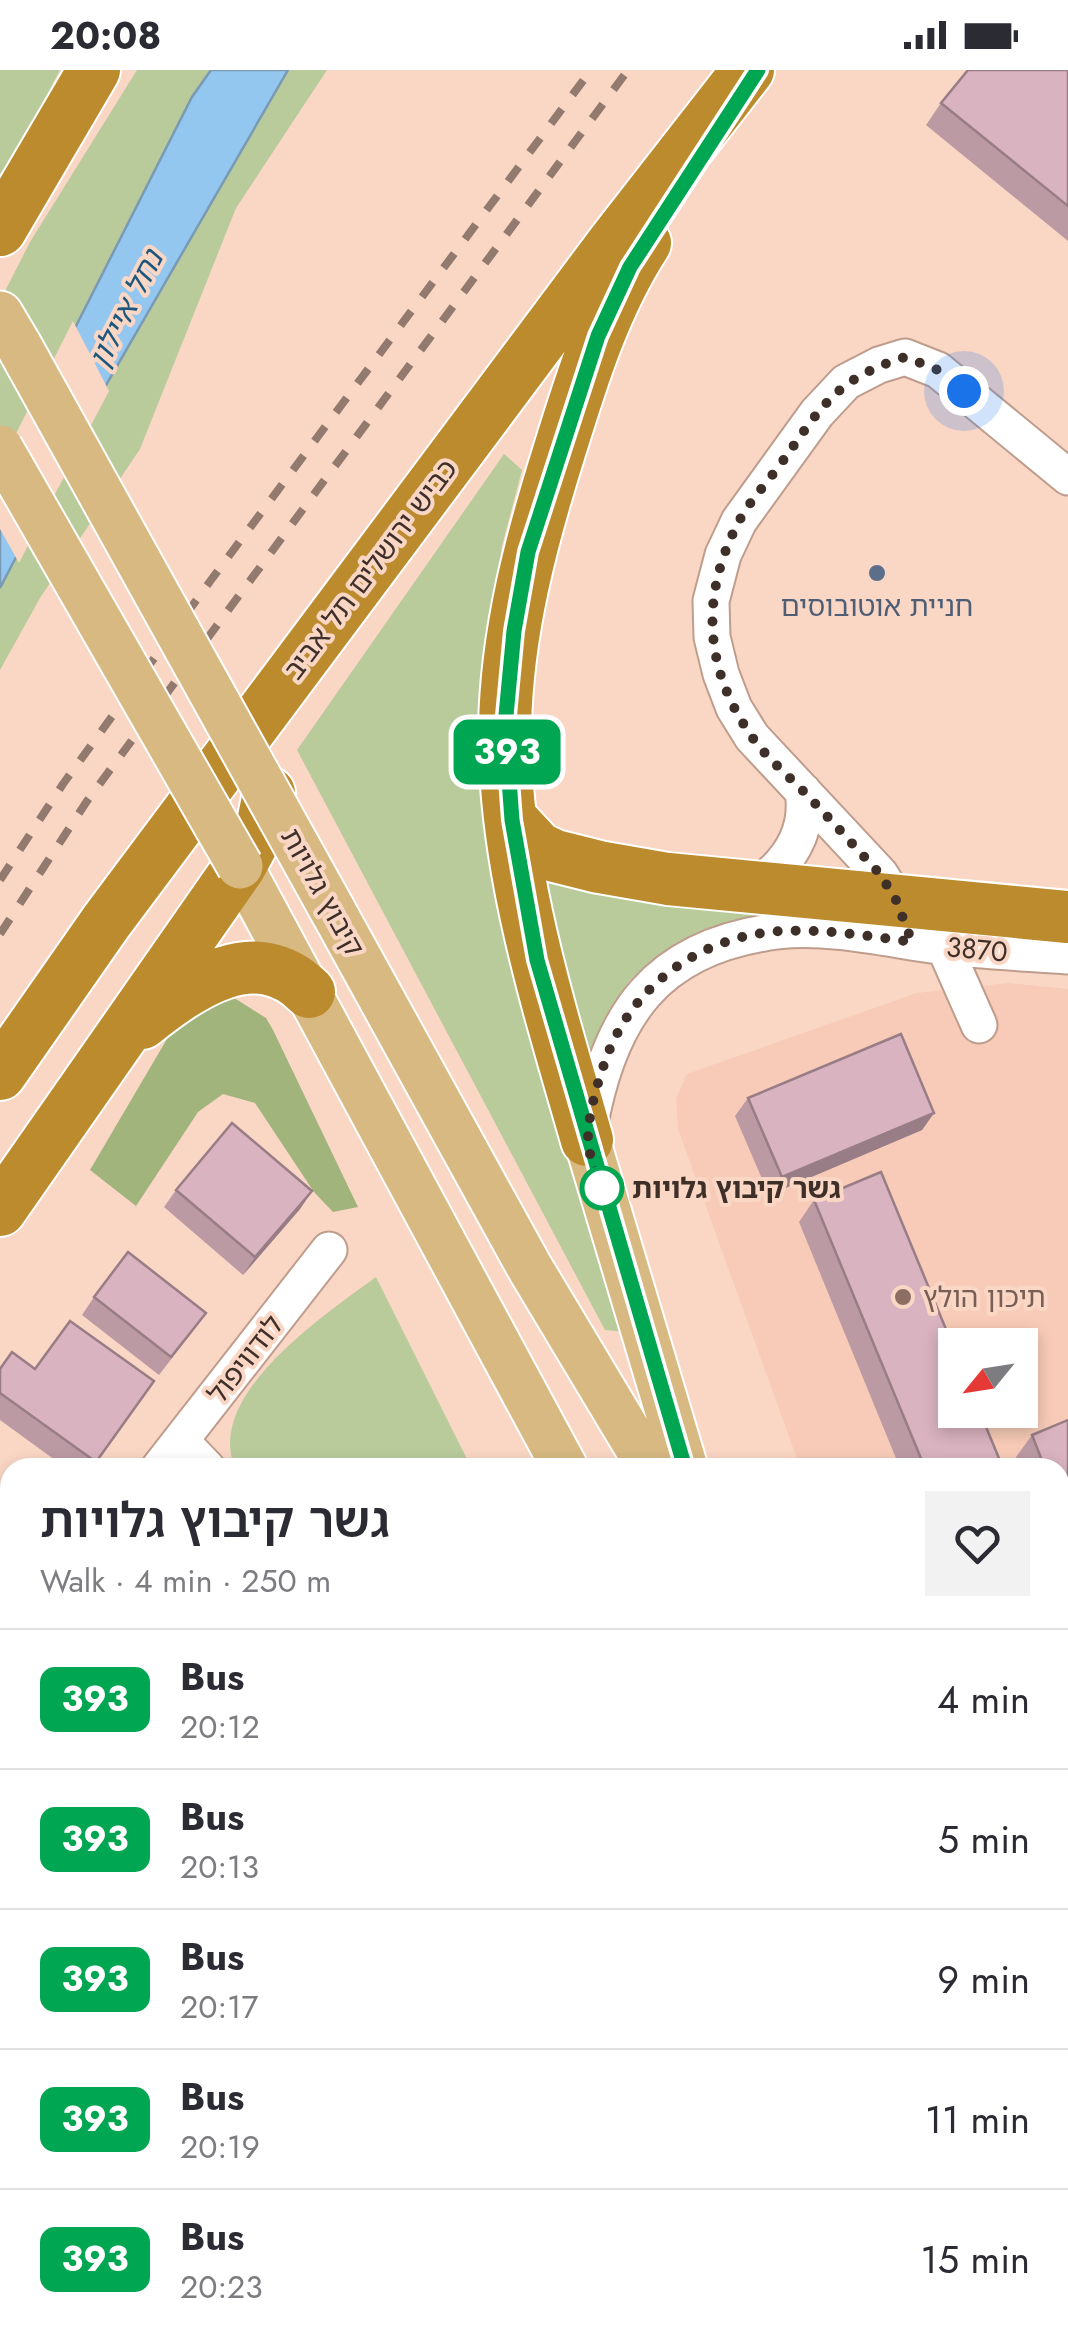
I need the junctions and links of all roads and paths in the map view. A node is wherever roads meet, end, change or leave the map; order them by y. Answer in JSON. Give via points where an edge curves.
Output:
{"nodes":[{"id":1,"x":94,"y":70,"type":"edge"},
{"id":2,"x":748,"y":70,"type":"edge"},
{"id":3,"x":758,"y":70,"type":"edge"},
{"id":4,"x":0,"y":230,"type":"edge"},
{"id":5,"x":0,"y":314,"type":"edge"},
{"id":6,"x":0,"y":448,"type":"edge"},
{"id":7,"x":1068,"y":477,"type":"edge"},
{"id":8,"x":796,"y":784,"type":"junction"},
{"id":9,"x":269,"y":793,"type":"junction"},
{"id":10,"x":512,"y":820,"type":"junction"},
{"id":11,"x":227,"y":883,"type":"junction"},
{"id":12,"x":755,"y":887,"type":"junction"},
{"id":13,"x":1068,"y":917,"type":"edge"},
{"id":14,"x":917,"y":929,"type":"junction"},
{"id":15,"x":1068,"y":956,"type":"edge"},
{"id":16,"x":309,"y":992,"type":"junction"},
{"id":17,"x":979,"y":1025,"type":"dead end"},
{"id":18,"x":110,"y":1049,"type":"junction"},
{"id":19,"x":0,"y":1074,"type":"edge"},
{"id":20,"x":587,"y":1140,"type":"junction"},
{"id":21,"x":0,"y":1210,"type":"edge"},
{"id":22,"x":329,"y":1250,"type":"dead end"},
{"id":23,"x":170,"y":1454,"type":"edge"},
{"id":24,"x":559,"y":1458,"type":"edge"},
{"id":25,"x":644,"y":1458,"type":"edge"},
{"id":26,"x":681,"y":1458,"type":"edge"}],
"edges":[{"from":1,"to":4,"type":"highway"},
{"from":2,"to":19,"type":"highway","name":"כביש ירושלים תל אביב","via":[[56,989]]},
{"from":3,"to":10,"type":"highway","via":[[630,267],[566,427],[528,552],[514,631],[505,726]]},
{"from":5,"to":9,"type":"main road","name":"קיבוץ גלויות","bridge":true},
{"from":6,"to":11,"type":"main road","bridge":true},
{"from":7,"to":8,"type":"street","via":[[938,370],[905,357],[846,382],[816,413],[738,521],[711,601],[712,637],[734,708]]},
{"from":8,"to":12,"type":"street","via":[[805,803],[798,838],[789,859]]},
{"from":8,"to":14,"type":"street","via":[[880,874]]},
{"from":9,"to":11,"type":"highway","via":[[262,822]]},
{"from":9,"to":25,"type":"main road","name":"קיבוץ גלויות","bridge":true,"via":[[530,1268]]},
{"from":10,"to":12,"type":"highway","via":[[555,856]]},
{"from":10,"to":20,"type":"highway","via":[[537,960]]},
{"from":11,"to":16,"type":"main road","via":[[280,939]]},
{"from":11,"to":18,"type":"highway"},
{"from":12,"to":14,"type":"highway"},
{"from":13,"to":14,"type":"highway"},
{"from":14,"to":15,"type":"street","name":"3870"},
{"from":14,"to":17,"type":"street"},
{"from":14,"to":20,"type":"street","name":"3870","via":[[780,931],[728,941],[678,962],[638,1000],[614,1038]]},
{"from":16,"to":18,"type":"highway","via":[[271,968],[212,976]]},
{"from":16,"to":24,"type":"main road"},
{"from":18,"to":21,"type":"highway"},
{"from":20,"to":26,"type":"main road"},
{"from":22,"to":23,"type":"street","name":"לודוויפול"}]}
